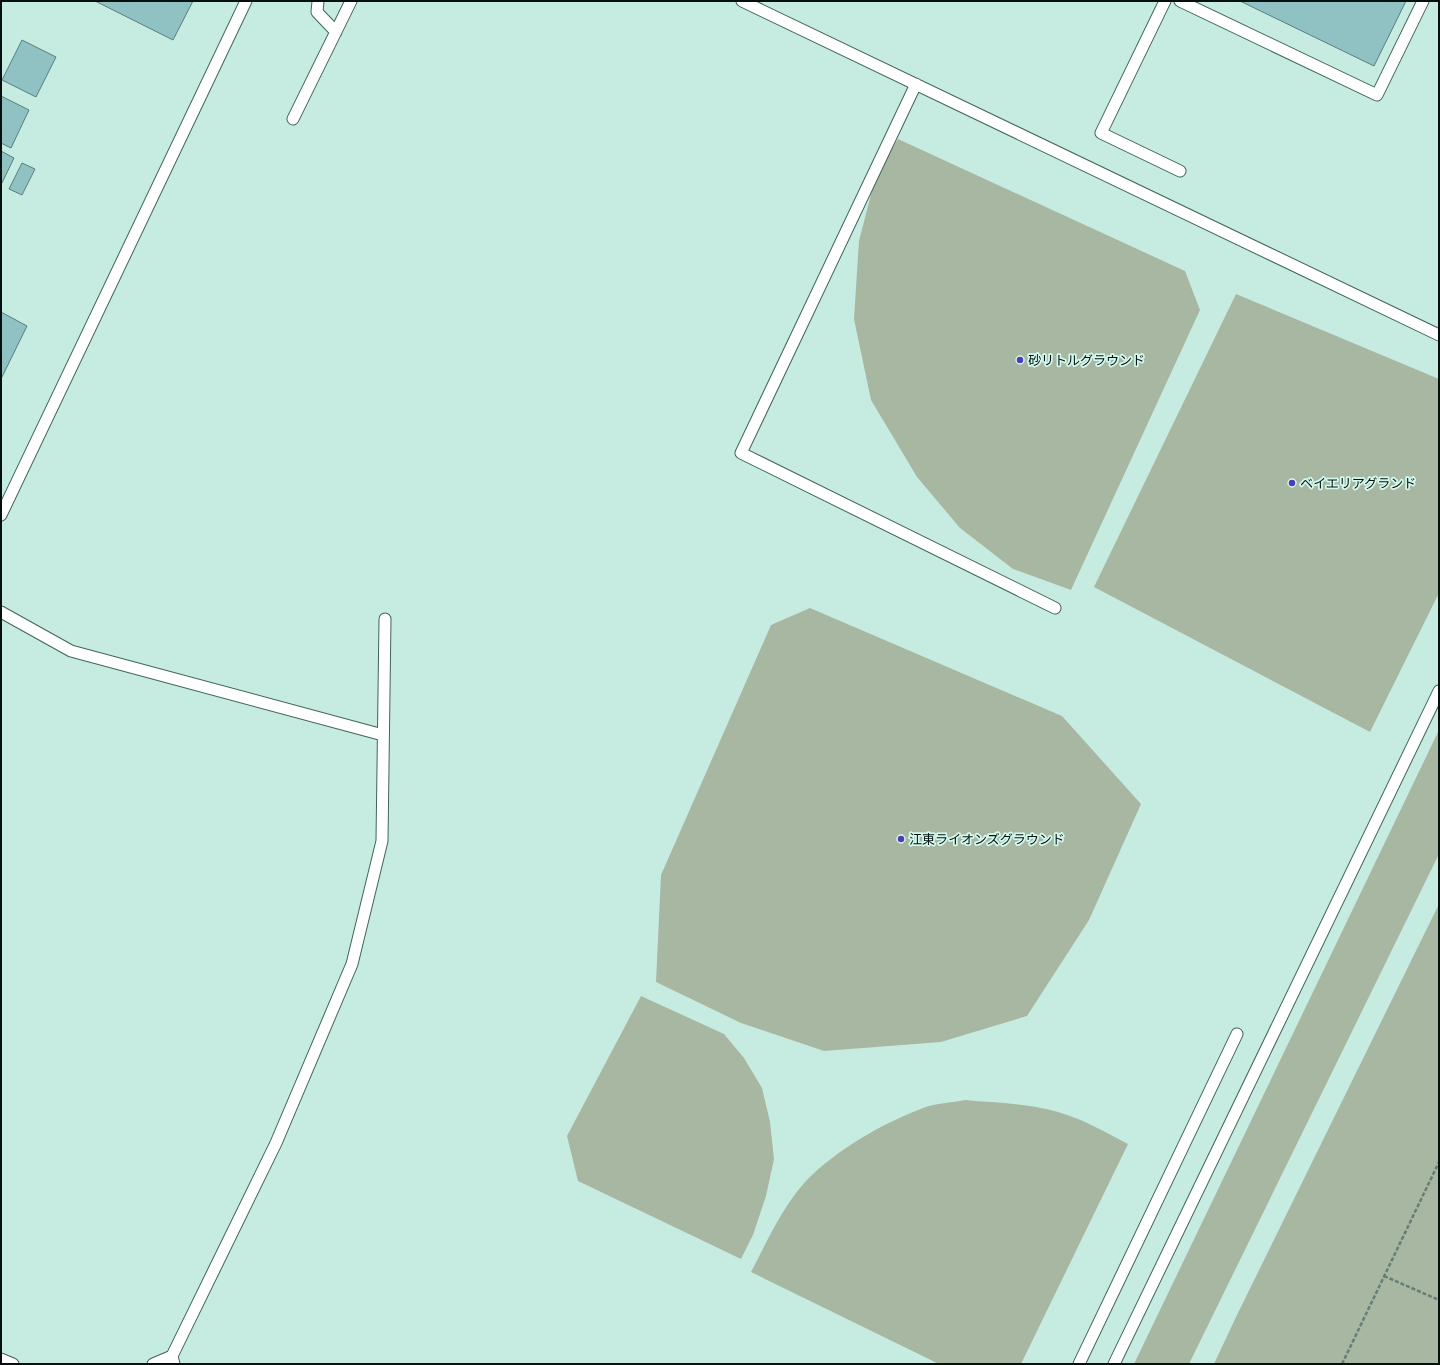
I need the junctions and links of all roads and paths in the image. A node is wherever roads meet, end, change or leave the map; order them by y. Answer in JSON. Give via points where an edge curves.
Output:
{"nodes":[{"id":1,"x":246,"y":1,"type":"edge"},
{"id":2,"x":318,"y":1,"type":"edge"},
{"id":3,"x":351,"y":1,"type":"edge"},
{"id":4,"x":742,"y":1,"type":"edge"},
{"id":5,"x":1164,"y":1,"type":"edge"},
{"id":6,"x":1180,"y":1,"type":"edge"},
{"id":7,"x":1423,"y":1,"type":"edge"},
{"id":8,"x":336,"y":32,"type":"junction"},
{"id":9,"x":916,"y":84,"type":"junction"},
{"id":10,"x":293,"y":119,"type":"dead end"},
{"id":11,"x":1180,"y":171,"type":"dead end"},
{"id":12,"x":1439,"y":335,"type":"edge"},
{"id":13,"x":1,"y":514,"type":"edge"},
{"id":14,"x":1055,"y":608,"type":"dead end"},
{"id":15,"x":1,"y":612,"type":"edge"},
{"id":16,"x":385,"y":619,"type":"dead end"},
{"id":17,"x":1439,"y":691,"type":"edge"},
{"id":18,"x":383,"y":735,"type":"junction"},
{"id":19,"x":1237,"y":1034,"type":"dead end"},
{"id":20,"x":1439,"y":1162,"type":"edge"},
{"id":21,"x":1384,"y":1276,"type":"junction"},
{"id":22,"x":1439,"y":1300,"type":"edge"},
{"id":23,"x":1,"y":1359,"type":"edge"},
{"id":24,"x":173,"y":1360,"type":"edge"},
{"id":25,"x":13,"y":1364,"type":"edge"},
{"id":26,"x":153,"y":1364,"type":"edge"},
{"id":27,"x":1079,"y":1364,"type":"edge"},
{"id":28,"x":1114,"y":1364,"type":"edge"},
{"id":29,"x":1342,"y":1364,"type":"edge"}],
"edges":[{"from":1,"to":13,"type":"lane"},
{"from":2,"to":8,"type":"lane","via":[[317,12]]},
{"from":3,"to":8,"type":"lane"},
{"from":4,"to":9,"type":"lane"},
{"from":5,"to":11,"type":"lane","via":[[1101,133]]},
{"from":6,"to":7,"type":"lane","via":[[1377,95]]},
{"from":8,"to":10,"type":"lane"},
{"from":9,"to":12,"type":"lane"},
{"from":9,"to":14,"type":"lane","via":[[741,454]]},
{"from":15,"to":18,"type":"lane","via":[[71,650]]},
{"from":16,"to":18,"type":"lane"},
{"from":17,"to":28,"type":"lane"},
{"from":18,"to":24,"type":"lane","via":[[382,841],[352,964],[276,1143]]},
{"from":19,"to":27,"type":"lane"},
{"from":20,"to":21,"type":"path"},
{"from":21,"to":22,"type":"path"},
{"from":21,"to":29,"type":"path"},
{"from":23,"to":25,"type":"lane"},
{"from":24,"to":26,"type":"lane"}]}
